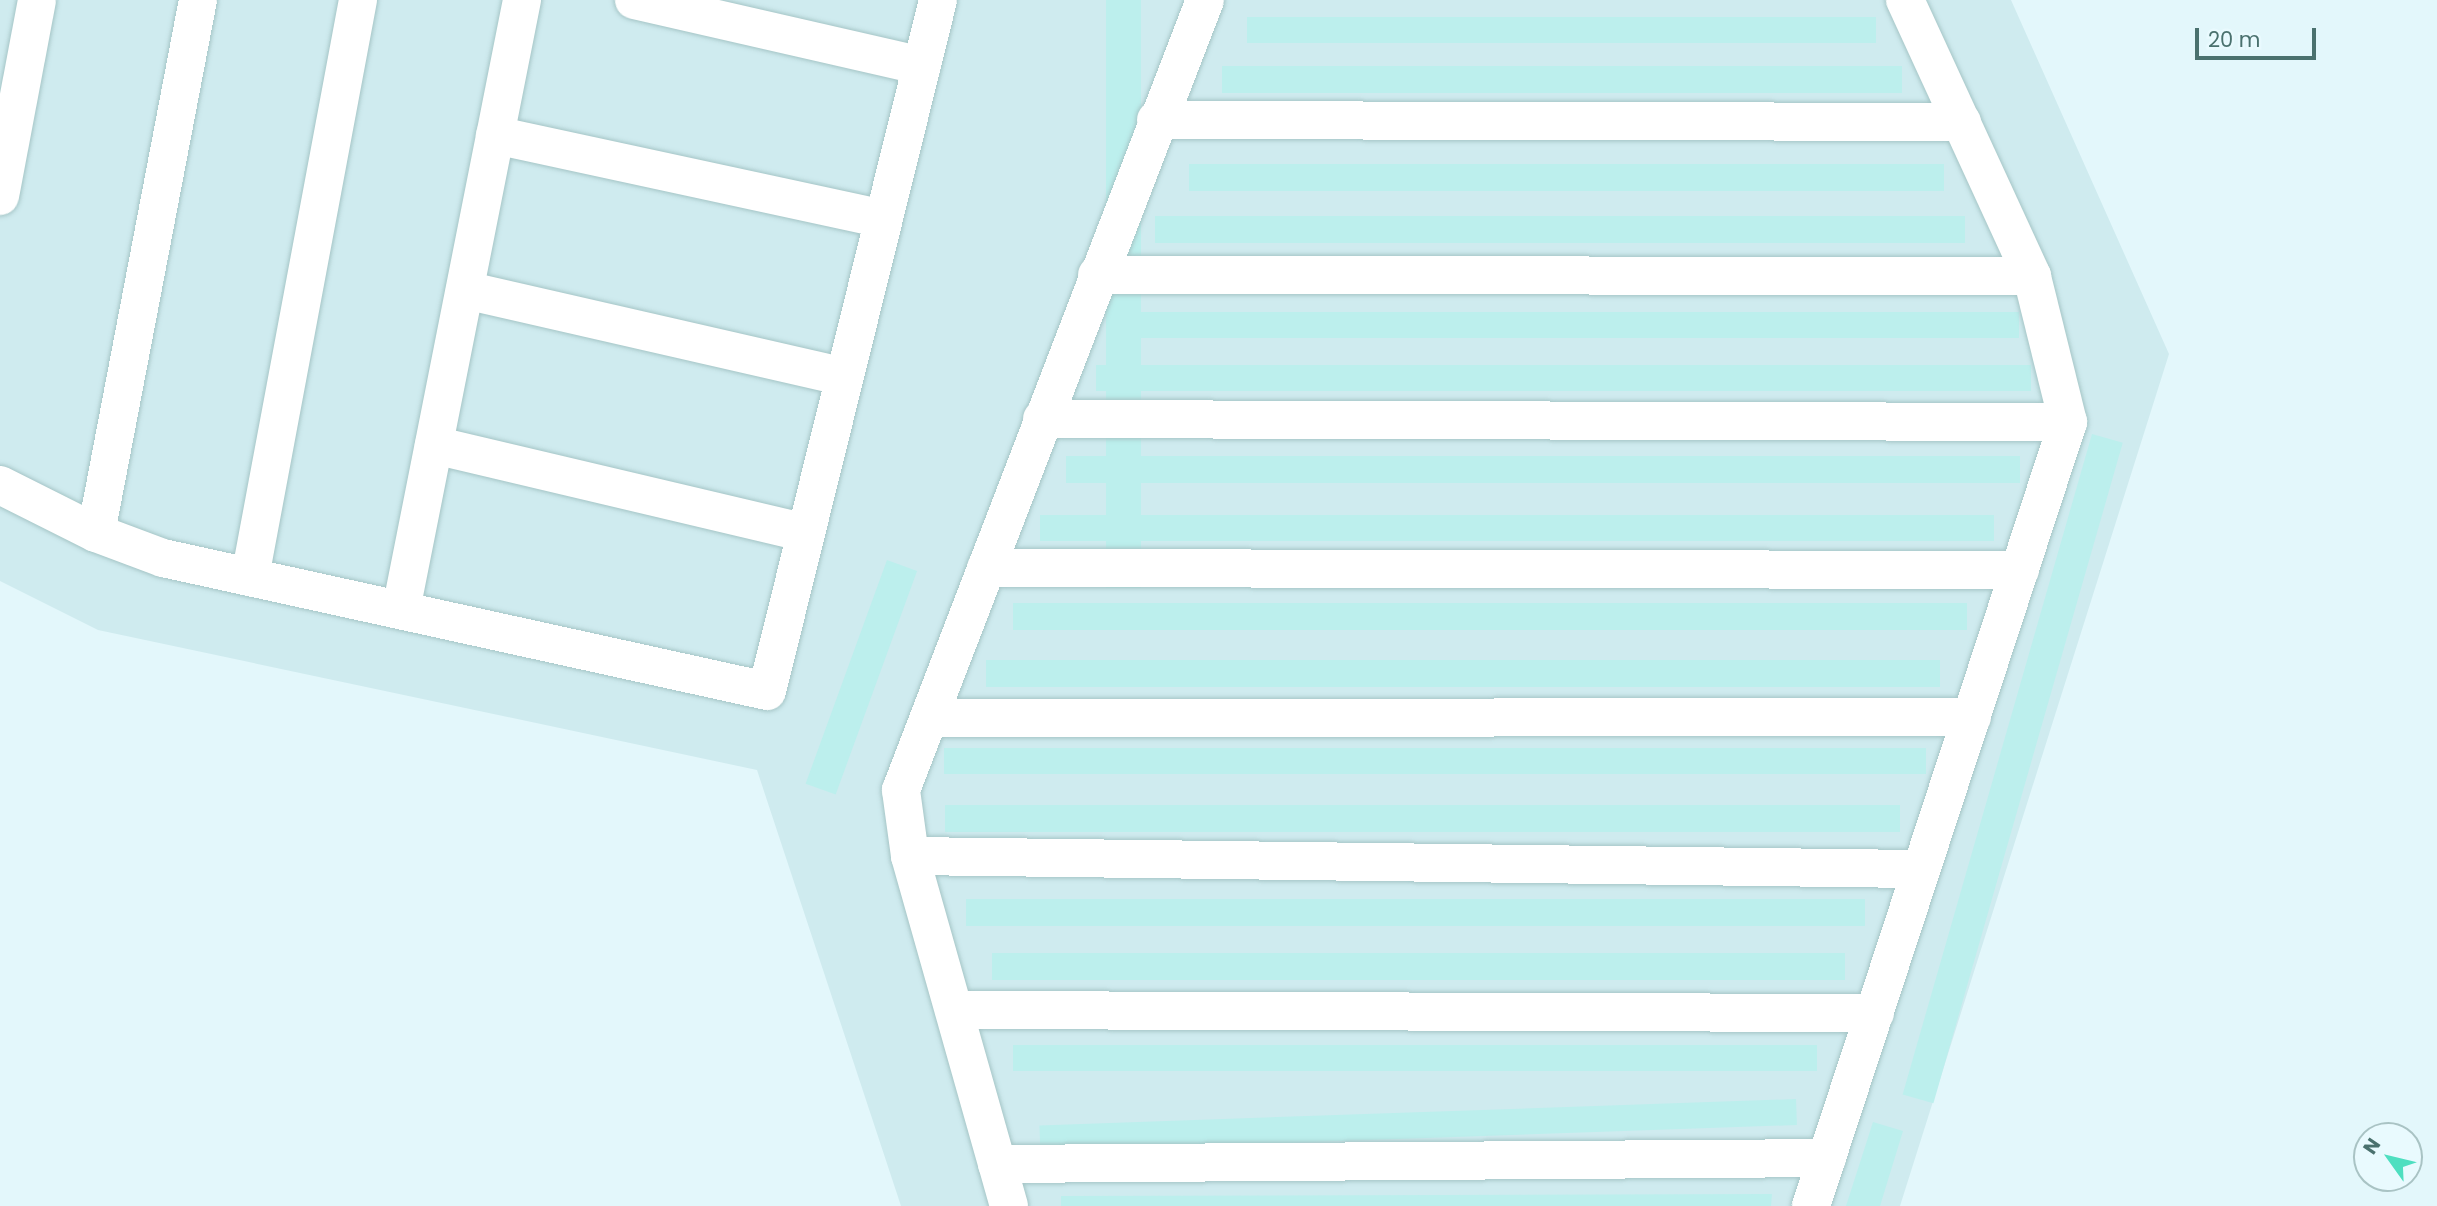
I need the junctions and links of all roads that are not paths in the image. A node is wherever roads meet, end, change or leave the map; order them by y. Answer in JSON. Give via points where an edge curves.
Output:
{"nodes":[{"id":1,"x":37,"y":0,"type":"edge"},
{"id":2,"x":198,"y":0,"type":"edge"},
{"id":3,"x":358,"y":0,"type":"edge"},
{"id":4,"x":522,"y":0,"type":"edge"},
{"id":5,"x":634,"y":0,"type":"edge"},
{"id":6,"x":937,"y":0,"type":"edge"},
{"id":7,"x":1205,"y":0,"type":"edge"},
{"id":8,"x":1905,"y":0,"type":"edge"},
{"id":9,"x":922,"y":66,"type":"junction"},
{"id":10,"x":1156,"y":120,"type":"junction"},
{"id":11,"x":1962,"y":122,"type":"junction"},
{"id":12,"x":495,"y":135,"type":"junction"},
{"id":13,"x":0,"y":195,"type":"edge"},
{"id":14,"x":883,"y":219,"type":"junction"},
{"id":15,"x":1097,"y":275,"type":"junction"},
{"id":16,"x":2032,"y":276,"type":"junction"},
{"id":17,"x":465,"y":290,"type":"junction"},
{"id":18,"x":844,"y":377,"type":"junction"},
{"id":19,"x":1042,"y":419,"type":"junction"},
{"id":20,"x":2068,"y":422,"type":"junction"},
{"id":21,"x":435,"y":444,"type":"junction"},
{"id":22,"x":0,"y":485,"type":"edge"},
{"id":23,"x":96,"y":533,"type":"junction"},
{"id":24,"x":805,"y":533,"type":"junction"},
{"id":25,"x":986,"y":568,"type":"junction"},
{"id":26,"x":2020,"y":570,"type":"junction"},
{"id":27,"x":250,"y":577,"type":"junction"},
{"id":28,"x":401,"y":610,"type":"junction"},
{"id":29,"x":1972,"y":717,"type":"junction"},
{"id":30,"x":929,"y":718,"type":"junction"},
{"id":31,"x":910,"y":856,"type":"junction"},
{"id":32,"x":1922,"y":869,"type":"junction"},
{"id":33,"x":954,"y":1010,"type":"junction"},
{"id":34,"x":1874,"y":1013,"type":"junction"},
{"id":35,"x":1827,"y":1158,"type":"junction"},
{"id":36,"x":998,"y":1164,"type":"junction"},
{"id":37,"x":1009,"y":1206,"type":"edge"},
{"id":38,"x":1811,"y":1206,"type":"edge"}],
"edges":[{"from":1,"to":13,"type":"street"},
{"from":2,"to":23,"type":"street"},
{"from":3,"to":27,"type":"street"},
{"from":4,"to":12,"type":"street"},
{"from":5,"to":9,"type":"street"},
{"from":6,"to":9,"type":"street"},
{"from":7,"to":10,"type":"street"},
{"from":8,"to":11,"type":"street"},
{"from":9,"to":14,"type":"street"},
{"from":10,"to":11,"type":"street"},
{"from":10,"to":15,"type":"street"},
{"from":11,"to":16,"type":"street"},
{"from":12,"to":14,"type":"street"},
{"from":12,"to":17,"type":"street"},
{"from":14,"to":18,"type":"street"},
{"from":15,"to":16,"type":"street"},
{"from":15,"to":19,"type":"street"},
{"from":16,"to":20,"type":"street"},
{"from":17,"to":18,"type":"street"},
{"from":17,"to":21,"type":"street"},
{"from":18,"to":24,"type":"street"},
{"from":19,"to":20,"type":"street"},
{"from":19,"to":25,"type":"street"},
{"from":20,"to":26,"type":"street"},
{"from":21,"to":24,"type":"street"},
{"from":21,"to":28,"type":"street"},
{"from":22,"to":23,"type":"street"},
{"from":23,"to":27,"type":"street","via":[[163,558]]},
{"from":24,"to":28,"type":"street","via":[[767,691]]},
{"from":25,"to":26,"type":"street"},
{"from":25,"to":30,"type":"street"},
{"from":26,"to":29,"type":"street"},
{"from":27,"to":28,"type":"street"},
{"from":29,"to":30,"type":"street"},
{"from":29,"to":32,"type":"street"},
{"from":30,"to":31,"type":"street","via":[[901,790]]},
{"from":31,"to":32,"type":"street"},
{"from":31,"to":33,"type":"street"},
{"from":32,"to":34,"type":"street"},
{"from":33,"to":34,"type":"street"},
{"from":33,"to":36,"type":"street"},
{"from":34,"to":35,"type":"street"},
{"from":35,"to":36,"type":"street"},
{"from":35,"to":38,"type":"street"},
{"from":36,"to":37,"type":"street"}]}
